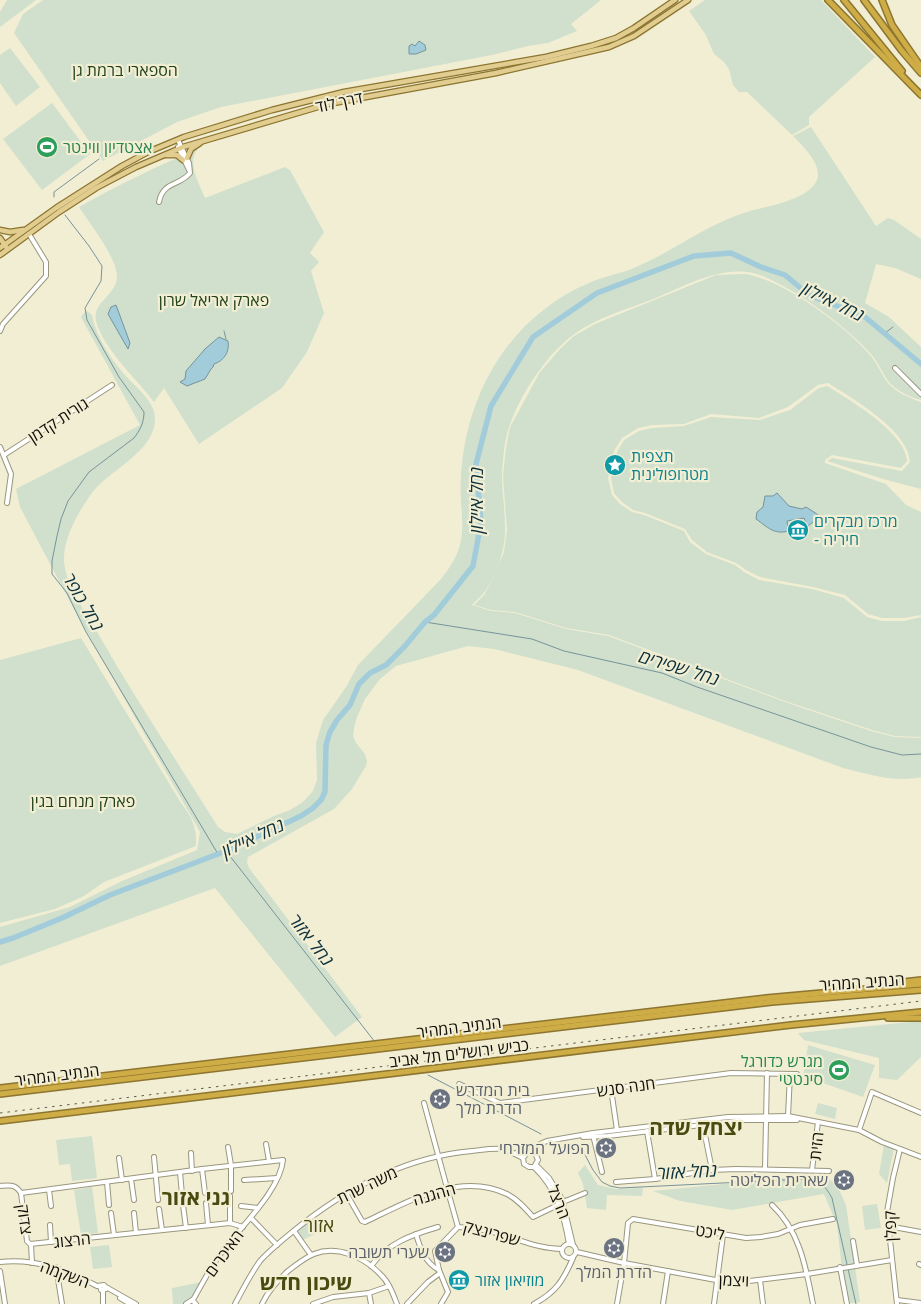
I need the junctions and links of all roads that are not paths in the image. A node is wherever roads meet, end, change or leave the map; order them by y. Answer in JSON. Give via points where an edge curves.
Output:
{"nodes":[{"id":1,"x":675,"y":0,"type":"edge"},
{"id":2,"x":688,"y":0,"type":"edge"},
{"id":3,"x":828,"y":0,"type":"edge"},
{"id":4,"x":844,"y":0,"type":"edge"},
{"id":5,"x":864,"y":0,"type":"edge"},
{"id":6,"x":882,"y":0,"type":"edge"},
{"id":7,"x":921,"y":67,"type":"edge"},
{"id":8,"x":921,"y":72,"type":"edge"},
{"id":9,"x":921,"y":94,"type":"edge"},
{"id":10,"x":178,"y":140,"type":"junction"},
{"id":11,"x":205,"y":140,"type":"junction"},
{"id":12,"x":180,"y":148,"type":"junction"},
{"id":13,"x":162,"y":156,"type":"junction"},
{"id":14,"x":185,"y":159,"type":"junction"},
{"id":15,"x":159,"y":202,"type":"dead end"},
{"id":16,"x":29,"y":227,"type":"junction"},
{"id":17,"x":0,"y":230,"type":"edge"},
{"id":18,"x":30,"y":234,"type":"junction"},
{"id":19,"x":0,"y":238,"type":"edge"},
{"id":20,"x":1,"y":247,"type":"edge"},
{"id":21,"x":6,"y":251,"type":"junction"},
{"id":22,"x":0,"y":255,"type":"edge"},
{"id":23,"x":0,"y":331,"type":"edge"},
{"id":24,"x":895,"y":368,"type":"dead end"},
{"id":25,"x":112,"y":385,"type":"dead end"},
{"id":26,"x":921,"y":394,"type":"edge"},
{"id":27,"x":0,"y":447,"type":"edge"},
{"id":28,"x":4,"y":455,"type":"junction"},
{"id":29,"x":7,"y":503,"type":"dead end"},
{"id":30,"x":921,"y":980,"type":"edge"},
{"id":31,"x":921,"y":984,"type":"edge"},
{"id":32,"x":921,"y":990,"type":"edge"},
{"id":33,"x":838,"y":991,"type":"junction"},
{"id":34,"x":921,"y":1012,"type":"edge"},
{"id":35,"x":921,"y":1018,"type":"edge"},
{"id":36,"x":852,"y":1019,"type":"junction"},
{"id":37,"x":767,"y":1073,"type":"junction"},
{"id":38,"x":790,"y":1074,"type":"junction"},
{"id":39,"x":797,"y":1074,"type":"dead end"},
{"id":40,"x":460,"y":1084,"type":"dead end"},
{"id":41,"x":0,"y":1088,"type":"edge"},
{"id":42,"x":611,"y":1089,"type":"junction"},
{"id":43,"x":0,"y":1094,"type":"edge"},
{"id":44,"x":424,"y":1103,"type":"dead end"},
{"id":45,"x":920,"y":1111,"type":"edge"},
{"id":46,"x":788,"y":1116,"type":"junction"},
{"id":47,"x":767,"y":1118,"type":"junction"},
{"id":48,"x":802,"y":1119,"type":"junction"},
{"id":49,"x":0,"y":1121,"type":"edge"},
{"id":50,"x":818,"y":1122,"type":"junction"},
{"id":51,"x":703,"y":1125,"type":"junction"},
{"id":52,"x":859,"y":1130,"type":"junction"},
{"id":53,"x":647,"y":1131,"type":"junction"},
{"id":54,"x":617,"y":1132,"type":"junction"},
{"id":55,"x":593,"y":1135,"type":"junction"},
{"id":56,"x":266,"y":1144,"type":"dead end"},
{"id":57,"x":228,"y":1147,"type":"dead end"},
{"id":58,"x":900,"y":1149,"type":"junction"},
{"id":59,"x":511,"y":1152,"type":"junction"},
{"id":60,"x":191,"y":1153,"type":"dead end"},
{"id":61,"x":531,"y":1153,"type":"junction"},
{"id":62,"x":438,"y":1156,"type":"junction"},
{"id":63,"x":154,"y":1157,"type":"dead end"},
{"id":64,"x":921,"y":1157,"type":"edge"},
{"id":65,"x":119,"y":1158,"type":"dead end"},
{"id":66,"x":523,"y":1158,"type":"junction"},
{"id":67,"x":268,"y":1162,"type":"junction"},
{"id":68,"x":232,"y":1166,"type":"junction"},
{"id":69,"x":535,"y":1166,"type":"junction"},
{"id":70,"x":202,"y":1169,"type":"junction"},
{"id":71,"x":765,"y":1169,"type":"junction"},
{"id":72,"x":192,"y":1170,"type":"junction"},
{"id":73,"x":712,"y":1170,"type":"junction"},
{"id":74,"x":812,"y":1170,"type":"junction"},
{"id":75,"x":180,"y":1172,"type":"junction"},
{"id":76,"x":602,"y":1172,"type":"dead end"},
{"id":77,"x":829,"y":1172,"type":"dead end"},
{"id":78,"x":155,"y":1176,"type":"junction"},
{"id":79,"x":278,"y":1178,"type":"junction"},
{"id":80,"x":131,"y":1179,"type":"junction"},
{"id":81,"x":655,"y":1179,"type":"junction"},
{"id":82,"x":122,"y":1180,"type":"junction"},
{"id":83,"x":244,"y":1180,"type":"dead end"},
{"id":84,"x":107,"y":1182,"type":"junction"},
{"id":85,"x":616,"y":1182,"type":"dead end"},
{"id":86,"x":0,"y":1186,"type":"edge"},
{"id":87,"x":446,"y":1188,"type":"junction"},
{"id":88,"x":49,"y":1190,"type":"junction"},
{"id":89,"x":21,"y":1193,"type":"junction"},
{"id":90,"x":205,"y":1193,"type":"dead end"},
{"id":91,"x":346,"y":1193,"type":"junction"},
{"id":92,"x":585,"y":1193,"type":"dead end"},
{"id":93,"x":182,"y":1195,"type":"dead end"},
{"id":94,"x":134,"y":1200,"type":"dead end"},
{"id":95,"x":158,"y":1200,"type":"dead end"},
{"id":96,"x":206,"y":1203,"type":"dead end"},
{"id":97,"x":561,"y":1203,"type":"junction"},
{"id":98,"x":109,"y":1205,"type":"dead end"},
{"id":99,"x":183,"y":1205,"type":"dead end"},
{"id":100,"x":772,"y":1205,"type":"dead end"},
{"id":101,"x":51,"y":1206,"type":"dead end"},
{"id":102,"x":241,"y":1206,"type":"dead end"},
{"id":103,"x":258,"y":1208,"type":"junction"},
{"id":104,"x":159,"y":1209,"type":"dead end"},
{"id":105,"x":111,"y":1213,"type":"dead end"},
{"id":106,"x":134,"y":1213,"type":"dead end"},
{"id":107,"x":251,"y":1218,"type":"junction"},
{"id":108,"x":833,"y":1219,"type":"dead end"},
{"id":109,"x":230,"y":1223,"type":"junction"},
{"id":110,"x":50,"y":1224,"type":"dead end"},
{"id":111,"x":208,"y":1225,"type":"junction"},
{"id":112,"x":888,"y":1226,"type":"junction"},
{"id":113,"x":243,"y":1227,"type":"junction"},
{"id":114,"x":438,"y":1227,"type":"dead end"},
{"id":115,"x":458,"y":1227,"type":"junction"},
{"id":116,"x":186,"y":1228,"type":"junction"},
{"id":117,"x":789,"y":1229,"type":"junction"},
{"id":118,"x":162,"y":1230,"type":"junction"},
{"id":119,"x":294,"y":1231,"type":"junction"},
{"id":120,"x":921,"y":1232,"type":"edge"},
{"id":121,"x":136,"y":1233,"type":"junction"},
{"id":122,"x":416,"y":1234,"type":"junction"},
{"id":123,"x":114,"y":1235,"type":"junction"},
{"id":124,"x":723,"y":1235,"type":"junction"},
{"id":125,"x":853,"y":1241,"type":"dead end"},
{"id":126,"x":51,"y":1242,"type":"junction"},
{"id":127,"x":30,"y":1244,"type":"junction"},
{"id":128,"x":571,"y":1244,"type":"junction"},
{"id":129,"x":277,"y":1245,"type":"junction"},
{"id":130,"x":562,"y":1250,"type":"junction"},
{"id":131,"x":577,"y":1252,"type":"junction"},
{"id":132,"x":311,"y":1255,"type":"junction"},
{"id":133,"x":570,"y":1258,"type":"junction"},
{"id":134,"x":892,"y":1260,"type":"junction"},
{"id":135,"x":0,"y":1262,"type":"edge"},
{"id":136,"x":32,"y":1262,"type":"junction"},
{"id":137,"x":624,"y":1263,"type":"junction"},
{"id":138,"x":857,"y":1265,"type":"junction"},
{"id":139,"x":371,"y":1266,"type":"junction"},
{"id":140,"x":56,"y":1267,"type":"junction"},
{"id":141,"x":842,"y":1267,"type":"junction"},
{"id":142,"x":0,"y":1271,"type":"edge"},
{"id":143,"x":668,"y":1271,"type":"junction"},
{"id":144,"x":439,"y":1272,"type":"junction"},
{"id":145,"x":807,"y":1274,"type":"junction"},
{"id":146,"x":717,"y":1280,"type":"junction"},
{"id":147,"x":760,"y":1280,"type":"junction"},
{"id":148,"x":389,"y":1286,"type":"junction"},
{"id":149,"x":105,"y":1290,"type":"junction"},
{"id":150,"x":369,"y":1293,"type":"junction"},
{"id":151,"x":333,"y":1297,"type":"junction"},
{"id":152,"x":195,"y":1302,"type":"edge"},
{"id":153,"x":897,"y":1302,"type":"edge"},
{"id":154,"x":921,"y":1303,"type":"edge"},
{"id":155,"x":5,"y":1304,"type":"edge"},
{"id":156,"x":62,"y":1304,"type":"edge"},
{"id":157,"x":103,"y":1304,"type":"edge"},
{"id":158,"x":130,"y":1304,"type":"edge"},
{"id":159,"x":136,"y":1304,"type":"edge"},
{"id":160,"x":186,"y":1304,"type":"edge"},
{"id":161,"x":235,"y":1304,"type":"edge"},
{"id":162,"x":262,"y":1304,"type":"edge"},
{"id":163,"x":313,"y":1304,"type":"edge"},
{"id":164,"x":333,"y":1304,"type":"edge"},
{"id":165,"x":371,"y":1304,"type":"edge"},
{"id":166,"x":397,"y":1304,"type":"edge"},
{"id":167,"x":407,"y":1304,"type":"edge"},
{"id":168,"x":441,"y":1304,"type":"edge"},
{"id":169,"x":534,"y":1304,"type":"edge"},
{"id":170,"x":617,"y":1304,"type":"edge"},
{"id":171,"x":663,"y":1304,"type":"edge"},
{"id":172,"x":714,"y":1304,"type":"edge"},
{"id":173,"x":763,"y":1304,"type":"edge"},
{"id":174,"x":813,"y":1304,"type":"edge"},
{"id":175,"x":848,"y":1304,"type":"edge"}],
"edges":[{"from":1,"to":10,"type":"main road","name":"דרך לוד","via":[[616,38],[591,46],[330,96],[272,110]]},
{"from":2,"to":11,"type":"main road","name":"דרך לוד","via":[[634,36],[609,47],[496,73],[328,104]]},
{"from":3,"to":9,"type":"highway"},
{"from":4,"to":9,"type":"highway"},
{"from":5,"to":8,"type":"highway"},
{"from":6,"to":7,"type":"highway","via":[[892,25]]},
{"from":10,"to":12,"type":"street"},
{"from":10,"to":16,"type":"main road","name":"דרך לוד","via":[[122,166]]},
{"from":11,"to":12,"type":"main road","name":"דרך לוד"},
{"from":11,"to":14,"type":"main road","via":[[191,149]]},
{"from":12,"to":13,"type":"main road","name":"דרך לוד"},
{"from":12,"to":14,"type":"street"},
{"from":13,"to":14,"type":"main road"},
{"from":13,"to":18,"type":"main road","name":"דרך לוד","via":[[96,188]]},
{"from":14,"to":15,"type":"street","via":[[190,172],[186,178],[167,187]]},
{"from":16,"to":17,"type":"main road","via":[[16,232]]},
{"from":16,"to":20,"type":"main road","name":"דרך לוד"},
{"from":18,"to":21,"type":"main road","name":"דרך לוד"},
{"from":18,"to":23,"type":"street","via":[[46,262],[46,276]]},
{"from":19,"to":20,"type":"main road"},
{"from":20,"to":21,"type":"main road"},
{"from":21,"to":22,"type":"main road","name":"דרך לוד"},
{"from":24,"to":26,"type":"street"},
{"from":25,"to":28,"type":"street","name":"גורית קדמן"},
{"from":27,"to":28,"type":"street"},
{"from":28,"to":29,"type":"street","via":[[11,474]]},
{"from":30,"to":33,"type":"highway"},
{"from":31,"to":33,"type":"highway","name":"כביש ירושלים תל אביב"},
{"from":32,"to":43,"type":"highway","name":"הנתיב המהיר","via":[[772,1002]]},
{"from":33,"to":41,"type":"highway","name":"כביש ירושלים תל אביב"},
{"from":34,"to":36,"type":"highway","name":"כביש ירושלים תל אביב"},
{"from":35,"to":36,"type":"highway"},
{"from":36,"to":49,"type":"highway","name":"כביש ירושלים תל אביב"},
{"from":37,"to":38,"type":"street","name":"חנה סנש"},
{"from":37,"to":42,"type":"street","name":"חנה סנש","via":[[732,1073]]},
{"from":37,"to":47,"type":"street"},
{"from":38,"to":39,"type":"street","name":"חנה סנש"},
{"from":38,"to":46,"type":"street"},
{"from":40,"to":42,"type":"street","name":"חנה סנש","via":[[500,1103]]},
{"from":42,"to":54,"type":"street"},
{"from":44,"to":62,"type":"street","name":"שפרינצק"},
{"from":45,"to":52,"type":"street","via":[[872,1092]]},
{"from":46,"to":47,"type":"street"},
{"from":46,"to":48,"type":"street"},
{"from":47,"to":48,"type":"street"},
{"from":47,"to":51,"type":"street"},
{"from":47,"to":54,"type":"street","via":[[728,1117]]},
{"from":47,"to":71,"type":"street"},
{"from":48,"to":50,"type":"street"},
{"from":50,"to":52,"type":"street"},
{"from":50,"to":74,"type":"street","name":"הזית"},
{"from":51,"to":53,"type":"street"},
{"from":51,"to":73,"type":"street"},
{"from":52,"to":58,"type":"street"},
{"from":53,"to":54,"type":"street"},
{"from":53,"to":81,"type":"street"},
{"from":54,"to":55,"type":"street"},
{"from":55,"to":61,"type":"street","via":[[547,1141]]},
{"from":55,"to":76,"type":"street"},
{"from":56,"to":67,"type":"street"},
{"from":57,"to":68,"type":"street"},
{"from":58,"to":64,"type":"street"},
{"from":58,"to":112,"type":"street","name":"קפלן","via":[[887,1212]]},
{"from":59,"to":61,"type":"street","name":"משה שרת"},
{"from":59,"to":62,"type":"street","name":"משה שרת","via":[[486,1149]]},
{"from":59,"to":66,"type":"street","name":"משה שרת"},
{"from":60,"to":72,"type":"street"},
{"from":61,"to":66,"type":"street"},
{"from":61,"to":69,"type":"street","via":[[538,1160]]},
{"from":62,"to":87,"type":"street","name":"שפרינצק"},
{"from":62,"to":91,"type":"street","name":"משה שרת","via":[[393,1171]]},
{"from":63,"to":78,"type":"street"},
{"from":65,"to":82,"type":"street"},
{"from":66,"to":69,"type":"street","via":[[526,1166]]},
{"from":67,"to":68,"type":"street"},
{"from":67,"to":79,"type":"street","name":"האיכרים","via":[[283,1160]]},
{"from":68,"to":70,"type":"street"},
{"from":68,"to":109,"type":"street"},
{"from":69,"to":97,"type":"street","name":"הרצל"},
{"from":70,"to":72,"type":"street"},
{"from":70,"to":90,"type":"street"},
{"from":71,"to":73,"type":"street"},
{"from":71,"to":74,"type":"street"},
{"from":72,"to":75,"type":"street"},
{"from":73,"to":81,"type":"street"},
{"from":74,"to":77,"type":"street"},
{"from":75,"to":78,"type":"street"},
{"from":75,"to":93,"type":"street"},
{"from":78,"to":80,"type":"street"},
{"from":78,"to":95,"type":"street"},
{"from":79,"to":83,"type":"street"},
{"from":79,"to":103,"type":"street","name":"האיכרים"},
{"from":80,"to":82,"type":"street"},
{"from":80,"to":94,"type":"street"},
{"from":81,"to":85,"type":"street"},
{"from":82,"to":84,"type":"street"},
{"from":84,"to":88,"type":"street"},
{"from":84,"to":98,"type":"street"},
{"from":86,"to":89,"type":"street","via":[[11,1184]]},
{"from":87,"to":91,"type":"street","name":"ההגנה","via":[[365,1222]]},
{"from":87,"to":97,"type":"street","name":"ההגנה","via":[[473,1186],[498,1190],[533,1217]]},
{"from":87,"to":115,"type":"street","name":"שפרינצק"},
{"from":88,"to":89,"type":"street"},
{"from":88,"to":101,"type":"street"},
{"from":89,"to":127,"type":"street","name":"צדוק"},
{"from":91,"to":119,"type":"street","name":"משה שרת"},
{"from":92,"to":97,"type":"street","name":"ההגנה"},
{"from":96,"to":111,"type":"street"},
{"from":97,"to":128,"type":"street","name":"הרצל"},
{"from":99,"to":116,"type":"street"},
{"from":100,"to":117,"type":"street"},
{"from":102,"to":103,"type":"street","name":"האיכרים"},
{"from":103,"to":107,"type":"street","name":"האיכרים"},
{"from":104,"to":118,"type":"street"},
{"from":105,"to":123,"type":"street","name":"הרצוג"},
{"from":106,"to":121,"type":"street"},
{"from":107,"to":113,"type":"street","name":"האיכרים"},
{"from":107,"to":129,"type":"street"},
{"from":108,"to":117,"type":"street","name":"ליכט"},
{"from":109,"to":111,"type":"street","name":"הרצוג"},
{"from":109,"to":113,"type":"street","name":"הרצוג"},
{"from":110,"to":126,"type":"street"},
{"from":111,"to":116,"type":"street","name":"הרצוג"},
{"from":112,"to":120,"type":"street"},
{"from":112,"to":134,"type":"street","name":"קפלן"},
{"from":113,"to":152,"type":"street","name":"האיכרים","via":[[219,1256]]},
{"from":114,"to":122,"type":"street"},
{"from":115,"to":130,"type":"street","name":"שפרינצק","via":[[493,1232]]},
{"from":115,"to":144,"type":"street","via":[[435,1251]]},
{"from":116,"to":118,"type":"street","name":"הרצוג"},
{"from":117,"to":124,"type":"street","name":"ליכט","via":[[761,1237]]},
{"from":117,"to":145,"type":"street","via":[[800,1248]]},
{"from":118,"to":121,"type":"street","name":"הרצוג"},
{"from":119,"to":129,"type":"street","name":"משה שרת"},
{"from":119,"to":132,"type":"street"},
{"from":121,"to":123,"type":"street","name":"הרצוג"},
{"from":122,"to":139,"type":"street","via":[[386,1249]]},
{"from":122,"to":144,"type":"street","via":[[421,1250]]},
{"from":123,"to":126,"type":"street","name":"הרצוג"},
{"from":124,"to":137,"type":"street","name":"ליכט","via":[[633,1219],[628,1223]]},
{"from":124,"to":146,"type":"street"},
{"from":125,"to":138,"type":"street"},
{"from":126,"to":127,"type":"street","name":"הרצוג"},
{"from":127,"to":136,"type":"street","name":"צדוק"},
{"from":128,"to":130,"type":"street","via":[[564,1245]]},
{"from":128,"to":131,"type":"street"},
{"from":129,"to":161,"type":"street","name":"משה שרת","via":[[247,1279]]},
{"from":130,"to":133,"type":"street","via":[[562,1254]]},
{"from":131,"to":133,"type":"street"},
{"from":131,"to":137,"type":"street","name":"ויצמן"},
{"from":132,"to":139,"type":"street","via":[[340,1251]]},
{"from":132,"to":162,"type":"street","via":[[274,1284]]},
{"from":133,"to":169,"type":"street","via":[[565,1275],[551,1293]]},
{"from":134,"to":138,"type":"street","name":"ויצמן"},
{"from":134,"to":153,"type":"street","name":"קפלן"},
{"from":135,"to":136,"type":"street","name":"השקמה"},
{"from":136,"to":140,"type":"street","name":"השקמה"},
{"from":137,"to":143,"type":"street","name":"ויצמן"},
{"from":137,"to":170,"type":"street","name":"ליכט"},
{"from":138,"to":141,"type":"street","name":"ויצמן"},
{"from":139,"to":148,"type":"street"},
{"from":140,"to":149,"type":"street","name":"השקמה"},
{"from":140,"to":156,"type":"street"},
{"from":141,"to":145,"type":"street","name":"ויצמן"},
{"from":141,"to":175,"type":"street"},
{"from":142,"to":155,"type":"street"},
{"from":143,"to":146,"type":"street","name":"ויצמן"},
{"from":143,"to":171,"type":"street"},
{"from":144,"to":167,"type":"street"},
{"from":144,"to":168,"type":"street","via":[[448,1292]]},
{"from":145,"to":147,"type":"street","name":"ויצמן"},
{"from":145,"to":174,"type":"street"},
{"from":146,"to":147,"type":"street","name":"ויצמן","via":[[732,1283]]},
{"from":146,"to":172,"type":"street"},
{"from":147,"to":173,"type":"street"},
{"from":148,"to":150,"type":"street"},
{"from":148,"to":166,"type":"street"},
{"from":149,"to":157,"type":"street","name":"השקמה"},
{"from":149,"to":158,"type":"street","name":"השקמה"},
{"from":149,"to":159,"type":"street","name":"השקמה"},
{"from":150,"to":151,"type":"street"},
{"from":150,"to":165,"type":"street"},
{"from":151,"to":163,"type":"street"},
{"from":151,"to":164,"type":"street"},
{"from":152,"to":160,"type":"street"},
{"from":153,"to":154,"type":"street"}]}
